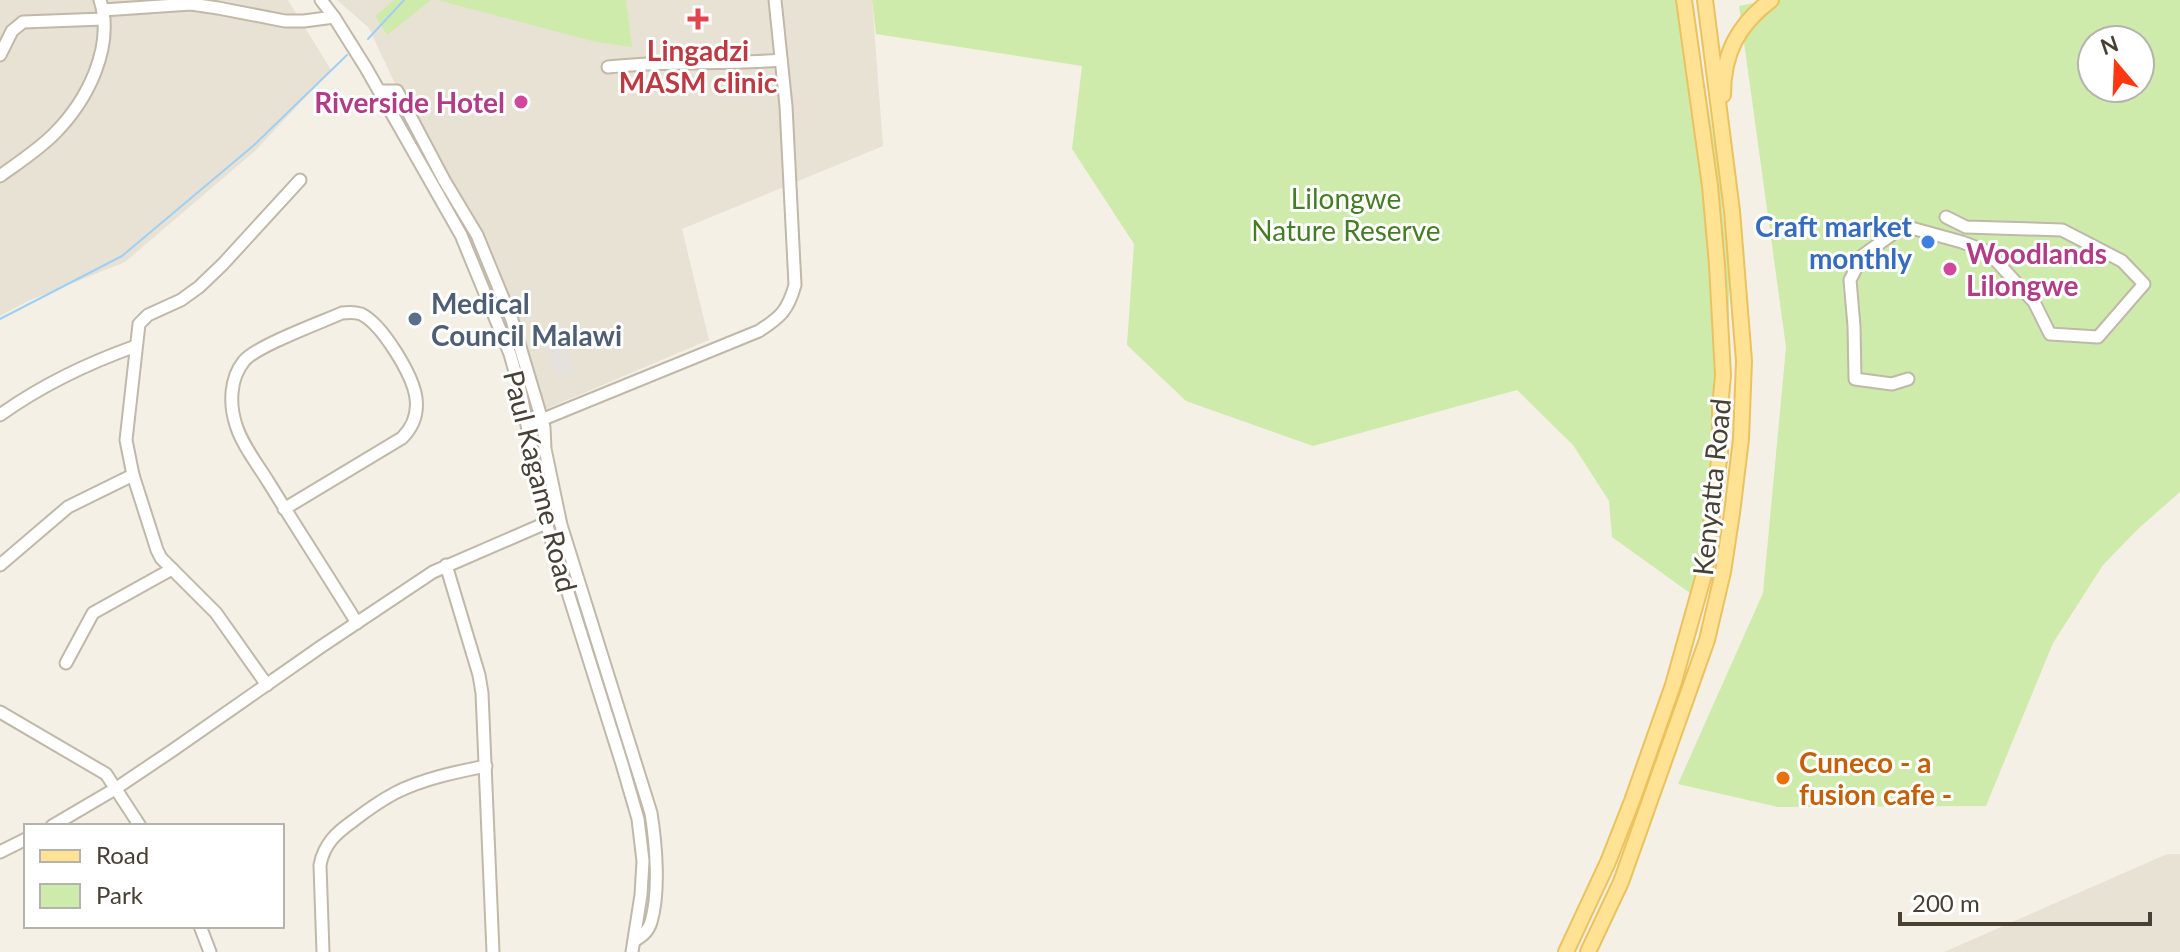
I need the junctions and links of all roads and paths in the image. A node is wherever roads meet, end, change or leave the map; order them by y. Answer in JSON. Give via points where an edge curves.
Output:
{"nodes":[{"id":1,"x":321,"y":0,"type":"edge"},
{"id":2,"x":775,"y":0,"type":"edge"},
{"id":3,"x":1684,"y":0,"type":"edge"},
{"id":4,"x":1705,"y":0,"type":"edge"},
{"id":5,"x":1771,"y":0,"type":"edge"},
{"id":6,"x":103,"y":10,"type":"edge"},
{"id":7,"x":334,"y":17,"type":"junction"},
{"id":8,"x":0,"y":55,"type":"edge"},
{"id":9,"x":781,"y":60,"type":"junction"},
{"id":10,"x":608,"y":67,"type":"dead end"},
{"id":11,"x":380,"y":91,"type":"junction"},
{"id":12,"x":1723,"y":137,"type":"junction"},
{"id":13,"x":0,"y":176,"type":"edge"},
{"id":14,"x":300,"y":180,"type":"dead end"},
{"id":15,"x":1946,"y":217,"type":"dead end"},
{"id":16,"x":136,"y":346,"type":"junction"},
{"id":17,"x":1908,"y":379,"type":"dead end"},
{"id":18,"x":0,"y":415,"type":"edge"},
{"id":19,"x":542,"y":420,"type":"junction"},
{"id":20,"x":527,"y":424,"type":"junction"},
{"id":21,"x":133,"y":475,"type":"junction"},
{"id":22,"x":284,"y":509,"type":"junction"},
{"id":23,"x":546,"y":523,"type":"junction"},
{"id":24,"x":0,"y":565,"type":"edge"},
{"id":25,"x":446,"y":565,"type":"junction"},
{"id":26,"x":172,"y":569,"type":"junction"},
{"id":27,"x":357,"y":623,"type":"junction"},
{"id":28,"x":66,"y":663,"type":"dead end"},
{"id":29,"x":267,"y":685,"type":"junction"},
{"id":30,"x":0,"y":712,"type":"edge"},
{"id":31,"x":486,"y":766,"type":"junction"},
{"id":32,"x":115,"y":789,"type":"junction"},
{"id":33,"x":55,"y":824,"type":"edge"},
{"id":34,"x":139,"y":824,"type":"edge"},
{"id":35,"x":24,"y":840,"type":"edge"},
{"id":36,"x":0,"y":852,"type":"edge"},
{"id":37,"x":201,"y":928,"type":"edge"},
{"id":38,"x":633,"y":946,"type":"edge"},
{"id":39,"x":210,"y":952,"type":"edge"},
{"id":40,"x":323,"y":952,"type":"edge"},
{"id":41,"x":493,"y":952,"type":"edge"},
{"id":42,"x":1566,"y":952,"type":"edge"},
{"id":43,"x":1588,"y":952,"type":"edge"}],
"edges":[{"from":1,"to":7,"type":"street","name":"Paul Kagame Road"},
{"from":2,"to":9,"type":"street"},
{"from":3,"to":42,"type":"main road","name":"Kenyatta Road","via":[[1710,186],[1722,334],[1720,452],[1705,571],[1666,706],[1608,862]]},
{"from":4,"to":12,"type":"main road","name":"Kenyatta Road"},
{"from":5,"to":12,"type":"main road","via":[[1735,36],[1723,88]]},
{"from":6,"to":7,"type":"street","via":[[191,4],[294,22]]},
{"from":6,"to":8,"type":"street","via":[[23,22]]},
{"from":6,"to":13,"type":"street","via":[[103,45],[82,97],[43,145]]},
{"from":7,"to":11,"type":"street","name":"Paul Kagame Road"},
{"from":9,"to":10,"type":"street"},
{"from":9,"to":19,"type":"street","via":[[795,285],[788,308],[759,331]]},
{"from":11,"to":19,"type":"street","via":[[397,91],[477,235],[512,320]]},
{"from":11,"to":20,"type":"street","name":"Paul Kagame Road","via":[[461,235],[510,354]]},
{"from":12,"to":43,"type":"main road","name":"Kenyatta Road","via":[[1744,361],[1741,439],[1723,572],[1707,640],[1621,882]]},
{"from":14,"to":16,"type":"street","via":[[199,287],[142,319]]},
{"from":15,"to":17,"type":"street","via":[[1966,227],[2062,230],[2122,261],[2144,284],[2098,337],[2050,334],[2034,302],[1988,252],[1904,226],[1863,255],[1850,280],[1855,379],[1892,384]]},
{"from":16,"to":18,"type":"street","via":[[89,363]]},
{"from":16,"to":21,"type":"street","via":[[126,440]]},
{"from":19,"to":20,"type":"street"},
{"from":19,"to":38,"type":"street","via":[[561,525],[651,813],[651,924]]},
{"from":20,"to":23,"type":"street","name":"Paul Kagame Road"},
{"from":21,"to":24,"type":"street","via":[[68,507]]},
{"from":21,"to":26,"type":"street","via":[[157,550]]},
{"from":22,"to":22,"type":"street","via":[[236,426],[236,374],[254,351],[342,313],[357,313],[384,334],[412,384],[417,401],[412,425],[402,438]]},
{"from":22,"to":27,"type":"street"},
{"from":23,"to":25,"type":"street"},
{"from":23,"to":38,"type":"street","name":"Paul Kagame Road","via":[[638,819],[643,861]]},
{"from":25,"to":27,"type":"street"},
{"from":25,"to":31,"type":"street","via":[[479,675]]},
{"from":26,"to":28,"type":"street","via":[[93,613]]},
{"from":26,"to":29,"type":"street","via":[[216,613]]},
{"from":27,"to":29,"type":"street"},
{"from":29,"to":32,"type":"street"},
{"from":30,"to":32,"type":"street","via":[[106,774]]},
{"from":31,"to":40,"type":"street","via":[[394,794],[331,839],[320,865]]},
{"from":31,"to":41,"type":"street"},
{"from":32,"to":33,"type":"street"},
{"from":32,"to":34,"type":"street"},
{"from":35,"to":36,"type":"street"},
{"from":37,"to":39,"type":"street"}]}
